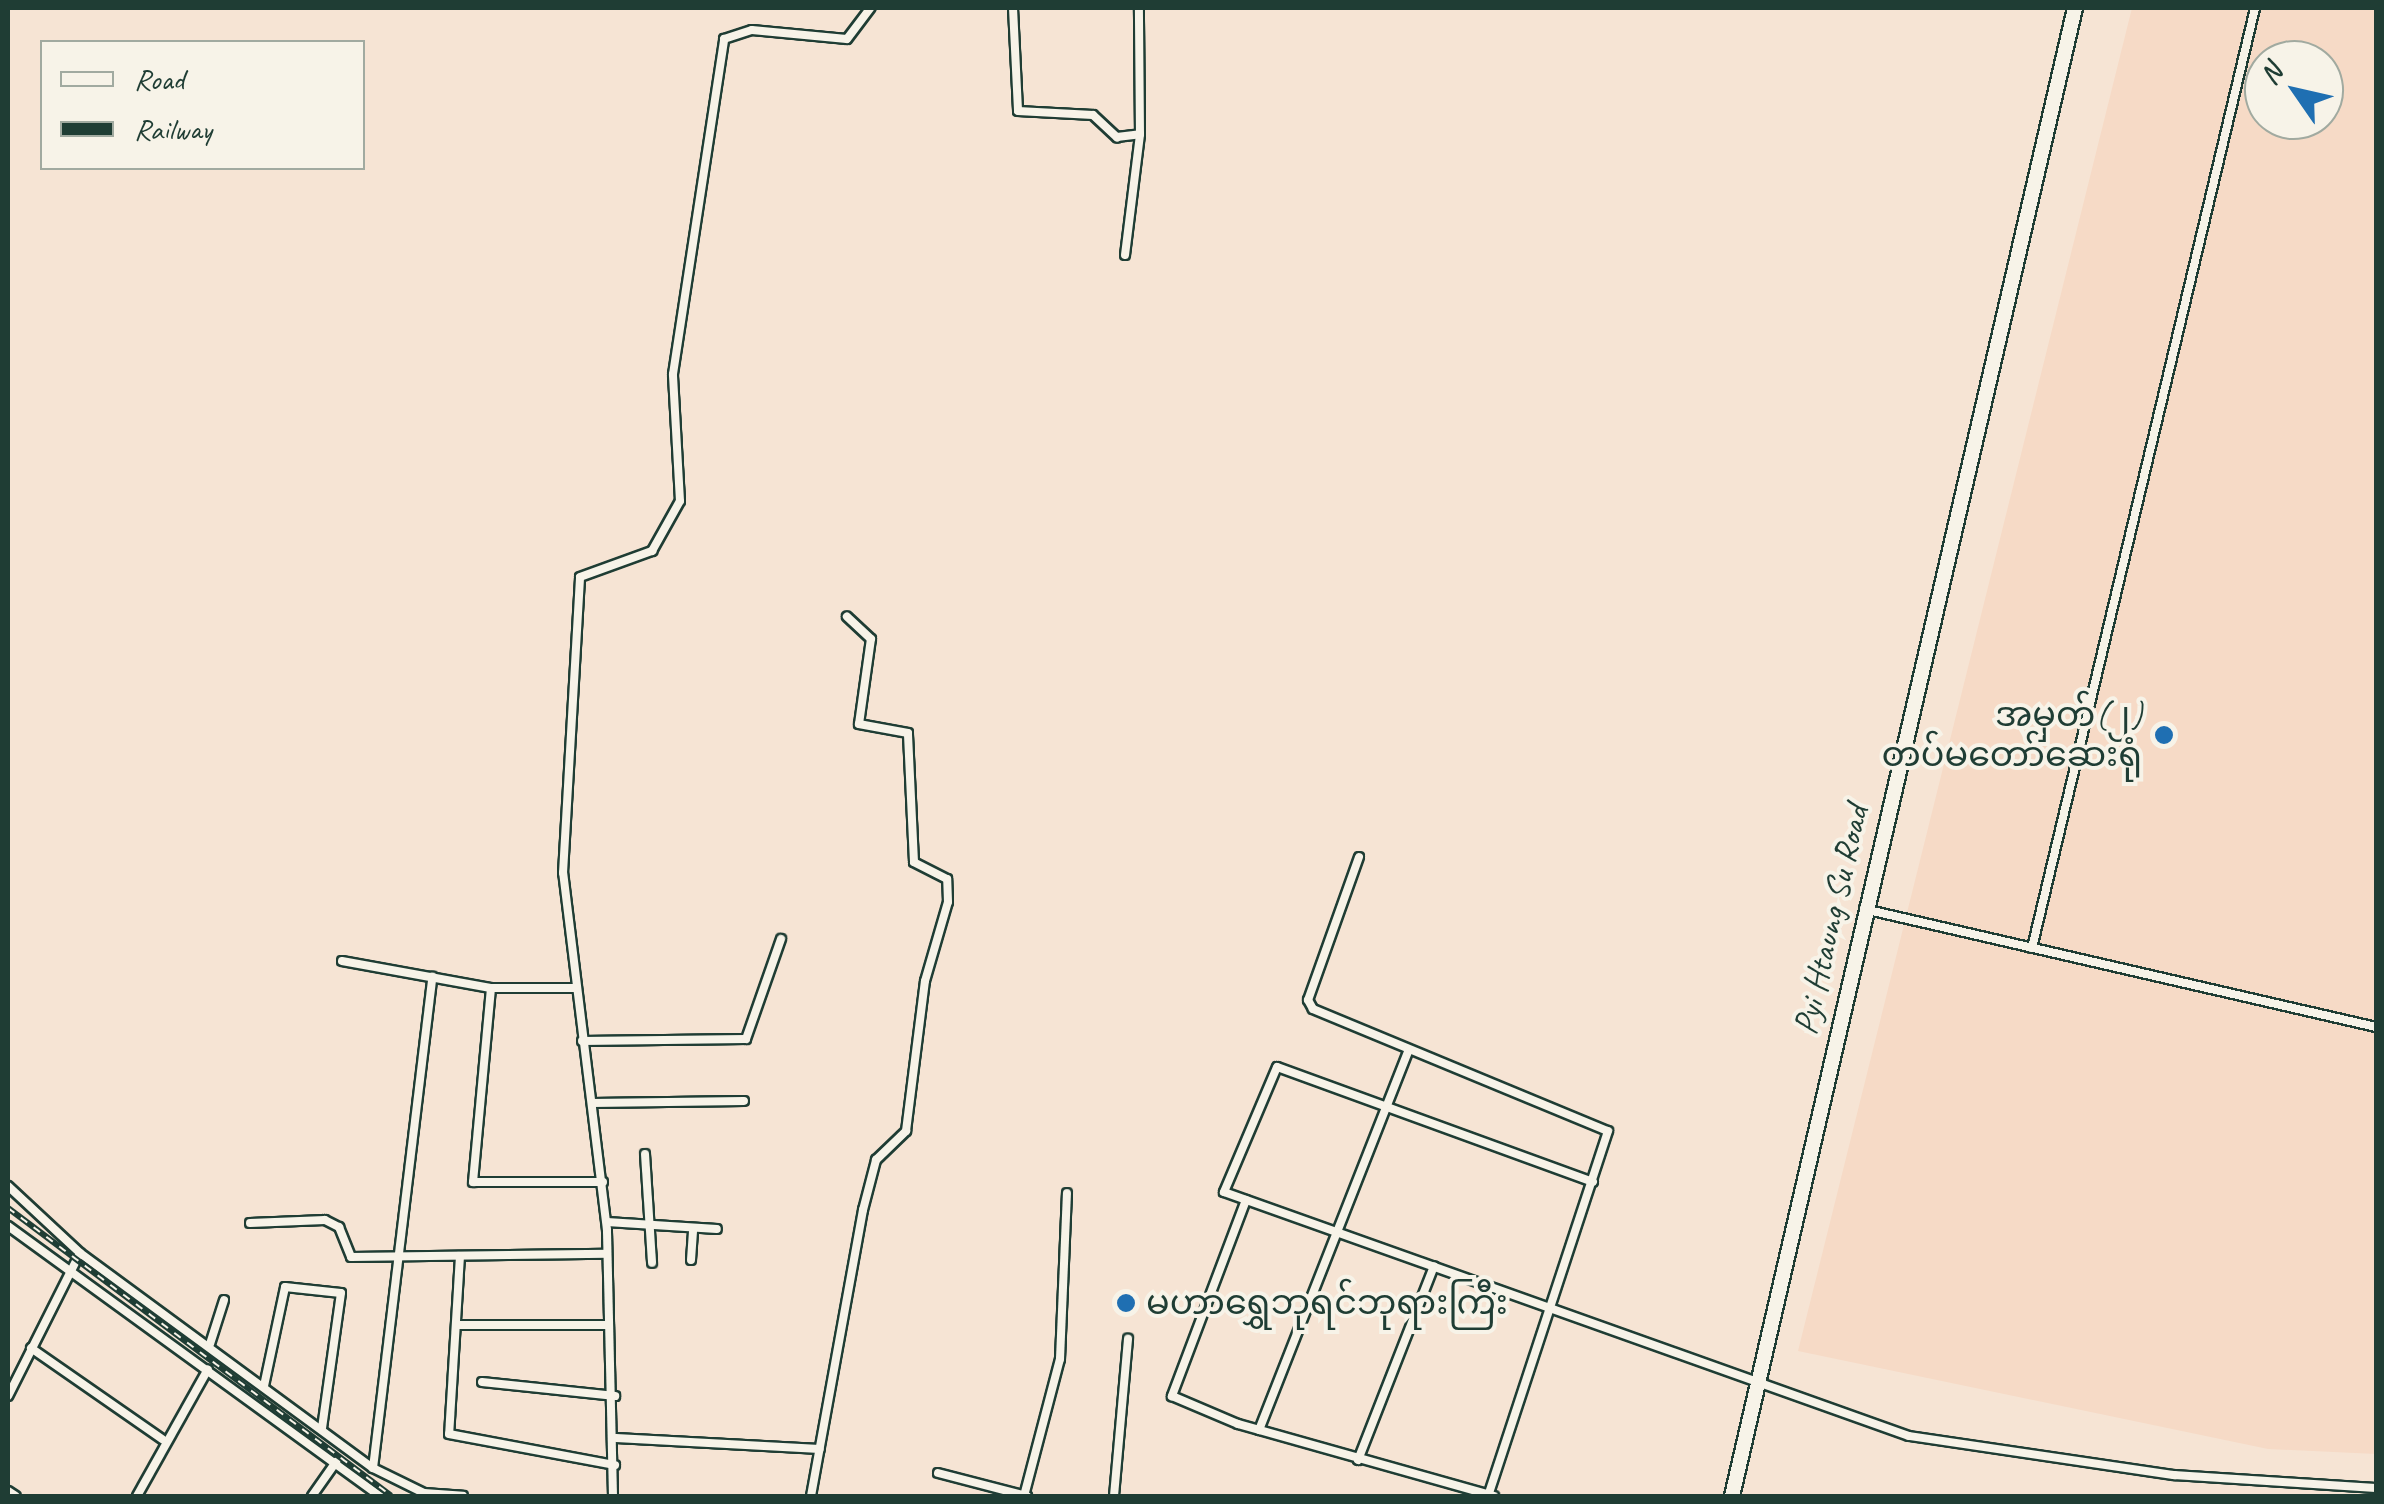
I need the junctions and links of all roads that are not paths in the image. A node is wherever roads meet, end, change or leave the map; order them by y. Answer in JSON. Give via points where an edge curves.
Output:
{"nodes":[{"id":1,"x":870,"y":8,"type":"edge"},
{"id":2,"x":1013,"y":8,"type":"edge"},
{"id":3,"x":1139,"y":8,"type":"edge"},
{"id":4,"x":2076,"y":8,"type":"edge"},
{"id":5,"x":2255,"y":8,"type":"edge"},
{"id":6,"x":1140,"y":134,"type":"junction"},
{"id":7,"x":1124,"y":254,"type":"dead end"},
{"id":8,"x":847,"y":617,"type":"dead end"},
{"id":9,"x":1359,"y":857,"type":"dead end"},
{"id":10,"x":1864,"y":909,"type":"junction"},
{"id":11,"x":781,"y":938,"type":"dead end"},
{"id":12,"x":2032,"y":948,"type":"junction"},
{"id":13,"x":342,"y":961,"type":"dead end"},
{"id":14,"x":432,"y":977,"type":"junction"},
{"id":15,"x":491,"y":988,"type":"junction"},
{"id":16,"x":576,"y":988,"type":"junction"},
{"id":17,"x":2376,"y":1027,"type":"edge"},
{"id":18,"x":582,"y":1041,"type":"junction"},
{"id":19,"x":1408,"y":1052,"type":"junction"},
{"id":20,"x":744,"y":1101,"type":"dead end"},
{"id":21,"x":592,"y":1104,"type":"junction"},
{"id":22,"x":1387,"y":1108,"type":"junction"},
{"id":23,"x":645,"y":1154,"type":"dead end"},
{"id":24,"x":604,"y":1182,"type":"junction"},
{"id":25,"x":1592,"y":1182,"type":"junction"},
{"id":26,"x":8,"y":1186,"type":"edge"},
{"id":27,"x":1068,"y":1193,"type":"dead end"},
{"id":28,"x":1246,"y":1200,"type":"junction"},
{"id":29,"x":607,"y":1222,"type":"junction"},
{"id":30,"x":250,"y":1223,"type":"dead end"},
{"id":31,"x":651,"y":1225,"type":"junction"},
{"id":32,"x":8,"y":1226,"type":"edge"},
{"id":33,"x":693,"y":1228,"type":"junction"},
{"id":34,"x":717,"y":1229,"type":"dead end"},
{"id":35,"x":1336,"y":1230,"type":"junction"},
{"id":36,"x":80,"y":1254,"type":"junction"},
{"id":37,"x":607,"y":1254,"type":"junction"},
{"id":38,"x":404,"y":1256,"type":"junction"},
{"id":39,"x":460,"y":1256,"type":"junction"},
{"id":40,"x":691,"y":1260,"type":"dead end"},
{"id":41,"x":652,"y":1263,"type":"dead end"},
{"id":42,"x":1434,"y":1266,"type":"junction"},
{"id":43,"x":72,"y":1271,"type":"junction"},
{"id":44,"x":224,"y":1300,"type":"dead end"},
{"id":45,"x":1550,"y":1310,"type":"junction"},
{"id":46,"x":607,"y":1325,"type":"junction"},
{"id":47,"x":457,"y":1326,"type":"junction"},
{"id":48,"x":1128,"y":1339,"type":"dead end"},
{"id":49,"x":210,"y":1344,"type":"junction"},
{"id":50,"x":32,"y":1348,"type":"junction"},
{"id":51,"x":208,"y":1368,"type":"junction"},
{"id":52,"x":482,"y":1382,"type":"dead end"},
{"id":53,"x":264,"y":1386,"type":"junction"},
{"id":54,"x":1753,"y":1388,"type":"junction"},
{"id":55,"x":8,"y":1396,"type":"edge"},
{"id":56,"x":615,"y":1396,"type":"junction"},
{"id":57,"x":322,"y":1428,"type":"junction"},
{"id":58,"x":1259,"y":1430,"type":"junction"},
{"id":59,"x":616,"y":1438,"type":"junction"},
{"id":60,"x":162,"y":1439,"type":"junction"},
{"id":61,"x":820,"y":1448,"type":"junction"},
{"id":62,"x":1358,"y":1460,"type":"junction"},
{"id":63,"x":336,"y":1462,"type":"junction"},
{"id":64,"x":616,"y":1465,"type":"junction"},
{"id":65,"x":374,"y":1468,"type":"junction"},
{"id":66,"x":938,"y":1473,"type":"dead end"},
{"id":67,"x":1733,"y":1480,"type":"junction"},
{"id":68,"x":2376,"y":1488,"type":"edge"},
{"id":69,"x":8,"y":1491,"type":"edge"},
{"id":70,"x":16,"y":1496,"type":"edge"},
{"id":71,"x":138,"y":1496,"type":"edge"},
{"id":72,"x":312,"y":1496,"type":"edge"},
{"id":73,"x":380,"y":1496,"type":"edge"},
{"id":74,"x":464,"y":1496,"type":"edge"},
{"id":75,"x":613,"y":1496,"type":"edge"},
{"id":76,"x":811,"y":1496,"type":"edge"},
{"id":77,"x":1025,"y":1496,"type":"edge"},
{"id":78,"x":1114,"y":1496,"type":"edge"},
{"id":79,"x":1491,"y":1496,"type":"edge"},
{"id":80,"x":1723,"y":1496,"type":"edge"},
{"id":81,"x":1732,"y":1496,"type":"edge"}],
"edges":[{"from":1,"to":16,"type":"street","via":[[847,38],[740,31],[718,53],[674,374],[680,501],[662,542],[589,568],[576,599],[563,873]]},
{"from":2,"to":6,"type":"street","via":[[1018,111],[1093,115],[1117,137]]},
{"from":3,"to":6,"type":"street"},
{"from":4,"to":10,"type":"highway","name":"Pyi Htaung Su Road"},
{"from":5,"to":12,"type":"street"},
{"from":6,"to":7,"type":"street"},
{"from":8,"to":61,"type":"street","via":[[871,638],[859,724],[908,733],[914,862],[947,879],[948,902],[925,980],[906,1130],[876,1160],[863,1210]]},
{"from":9,"to":19,"type":"street","via":[[1308,1000]]},
{"from":10,"to":12,"type":"street"},
{"from":10,"to":54,"type":"highway","name":"Pyi Htaung Su Road"},
{"from":11,"to":18,"type":"street","via":[[746,1038]]},
{"from":12,"to":17,"type":"street"},
{"from":13,"to":14,"type":"street"},
{"from":14,"to":15,"type":"street"},
{"from":14,"to":38,"type":"street"},
{"from":15,"to":16,"type":"street"},
{"from":15,"to":24,"type":"street","via":[[473,1182]]},
{"from":16,"to":18,"type":"street"},
{"from":18,"to":21,"type":"street"},
{"from":19,"to":22,"type":"street"},
{"from":19,"to":25,"type":"street","via":[[1608,1132]]},
{"from":20,"to":21,"type":"street"},
{"from":21,"to":24,"type":"street"},
{"from":22,"to":25,"type":"street"},
{"from":22,"to":28,"type":"street","via":[[1272,1068],[1224,1192]]},
{"from":22,"to":35,"type":"street"},
{"from":23,"to":31,"type":"street"},
{"from":24,"to":29,"type":"street"},
{"from":25,"to":45,"type":"street"},
{"from":26,"to":36,"type":"street"},
{"from":27,"to":77,"type":"street","via":[[1060,1360]]},
{"from":28,"to":35,"type":"street"},
{"from":28,"to":58,"type":"street","via":[[1172,1396]]},
{"from":29,"to":31,"type":"street"},
{"from":29,"to":37,"type":"street"},
{"from":30,"to":38,"type":"street","via":[[325,1220],[339,1227],[351,1257]]},
{"from":31,"to":33,"type":"street"},
{"from":31,"to":41,"type":"street"},
{"from":32,"to":43,"type":"street"},
{"from":33,"to":34,"type":"street"},
{"from":33,"to":40,"type":"street"},
{"from":35,"to":42,"type":"street"},
{"from":35,"to":58,"type":"street"},
{"from":36,"to":43,"type":"street"},
{"from":36,"to":49,"type":"street"},
{"from":37,"to":39,"type":"street"},
{"from":37,"to":46,"type":"street"},
{"from":38,"to":39,"type":"street"},
{"from":38,"to":65,"type":"street"},
{"from":39,"to":47,"type":"street"},
{"from":42,"to":45,"type":"street"},
{"from":42,"to":62,"type":"street"},
{"from":43,"to":50,"type":"street"},
{"from":43,"to":51,"type":"street"},
{"from":44,"to":49,"type":"street"},
{"from":45,"to":54,"type":"street"},
{"from":45,"to":79,"type":"street"},
{"from":46,"to":47,"type":"street"},
{"from":46,"to":56,"type":"street"},
{"from":47,"to":64,"type":"street","via":[[449,1434]]},
{"from":48,"to":78,"type":"street"},
{"from":49,"to":53,"type":"street"},
{"from":50,"to":55,"type":"street"},
{"from":50,"to":60,"type":"street"},
{"from":51,"to":60,"type":"street"},
{"from":51,"to":63,"type":"street"},
{"from":52,"to":56,"type":"street"},
{"from":53,"to":57,"type":"street"},
{"from":53,"to":57,"type":"street","via":[[286,1287],[342,1293]]},
{"from":54,"to":67,"type":"highway","name":"Pyi Htaung Su Road"},
{"from":54,"to":68,"type":"street","via":[[1909,1436],[2040,1460]]},
{"from":56,"to":59,"type":"street"},
{"from":57,"to":65,"type":"street"},
{"from":58,"to":62,"type":"street"},
{"from":59,"to":61,"type":"street"},
{"from":59,"to":64,"type":"street"},
{"from":60,"to":71,"type":"street"},
{"from":61,"to":76,"type":"street"},
{"from":62,"to":79,"type":"street"},
{"from":63,"to":72,"type":"street"},
{"from":63,"to":73,"type":"street"},
{"from":64,"to":75,"type":"street"},
{"from":65,"to":74,"type":"street","via":[[424,1493]]},
{"from":66,"to":77,"type":"street"},
{"from":67,"to":80,"type":"street"},
{"from":67,"to":81,"type":"highway","name":"Pyi Htaung Su Road"},
{"from":69,"to":70,"type":"street"}]}
